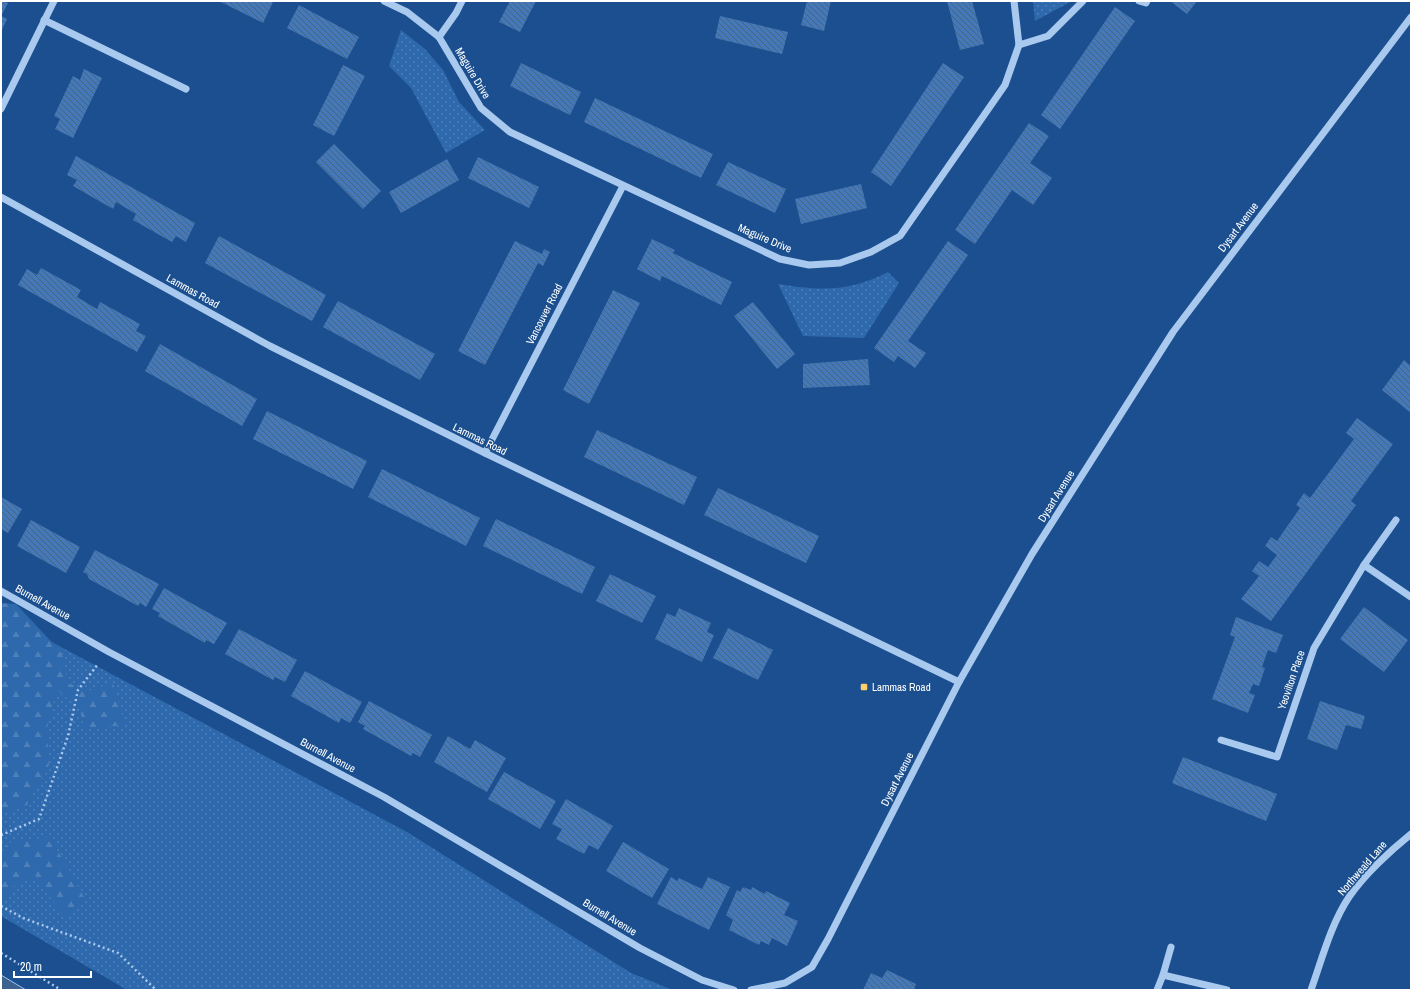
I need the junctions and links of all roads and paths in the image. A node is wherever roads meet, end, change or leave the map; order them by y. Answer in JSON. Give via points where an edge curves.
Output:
{"nodes":[{"id":1,"x":54,"y":1,"type":"edge"},
{"id":2,"x":384,"y":1,"type":"edge"},
{"id":3,"x":462,"y":1,"type":"edge"},
{"id":4,"x":1014,"y":1,"type":"edge"},
{"id":5,"x":1083,"y":1,"type":"edge"},
{"id":6,"x":1139,"y":1,"type":"edge"},
{"id":7,"x":1147,"y":1,"type":"edge"},
{"id":8,"x":1411,"y":17,"type":"edge"},
{"id":9,"x":44,"y":20,"type":"junction"},
{"id":10,"x":439,"y":38,"type":"junction"},
{"id":11,"x":1019,"y":45,"type":"junction"},
{"id":12,"x":186,"y":89,"type":"dead end"},
{"id":13,"x":1,"y":109,"type":"edge"},
{"id":14,"x":623,"y":186,"type":"junction"},
{"id":15,"x":1,"y":197,"type":"edge"},
{"id":16,"x":484,"y":453,"type":"junction"},
{"id":17,"x":1396,"y":520,"type":"dead end"},
{"id":18,"x":1364,"y":565,"type":"junction"},
{"id":19,"x":1,"y":591,"type":"edge"},
{"id":20,"x":1411,"y":597,"type":"edge"},
{"id":21,"x":109,"y":652,"type":"junction"},
{"id":22,"x":960,"y":682,"type":"junction"},
{"id":23,"x":1221,"y":740,"type":"dead end"},
{"id":24,"x":1411,"y":834,"type":"edge"},
{"id":25,"x":1,"y":836,"type":"edge"},
{"id":26,"x":1,"y":906,"type":"edge"},
{"id":27,"x":1170,"y":947,"type":"dead end"},
{"id":28,"x":1,"y":953,"type":"edge"},
{"id":29,"x":1163,"y":975,"type":"junction"},
{"id":30,"x":61,"y":990,"type":"edge"},
{"id":31,"x":156,"y":990,"type":"edge"},
{"id":32,"x":734,"y":990,"type":"edge"},
{"id":33,"x":752,"y":990,"type":"edge"},
{"id":34,"x":1157,"y":990,"type":"edge"},
{"id":35,"x":1227,"y":990,"type":"edge"},
{"id":36,"x":1311,"y":990,"type":"edge"}],
"edges":[{"from":1,"to":9,"type":"street"},
{"from":2,"to":10,"type":"street","name":"Maguire Drive","via":[[407,12]]},
{"from":3,"to":10,"type":"street"},
{"from":4,"to":11,"type":"street","name":"Maguire Drive"},
{"from":5,"to":11,"type":"street","via":[[1048,36]]},
{"from":6,"to":7,"type":"street"},
{"from":8,"to":22,"type":"street","name":"Dysart Avenue","via":[[1173,332],[1032,554]]},
{"from":9,"to":12,"type":"street"},
{"from":9,"to":13,"type":"street"},
{"from":10,"to":14,"type":"street","name":"Maguire Drive","via":[[481,108],[510,132]]},
{"from":11,"to":14,"type":"street","name":"Maguire Drive","via":[[1005,85],[900,236],[871,252],[846,261],[809,265],[780,259]]},
{"from":14,"to":16,"type":"street","name":"Vancouver Road"},
{"from":15,"to":16,"type":"street","name":"Lammas Road","via":[[270,346]]},
{"from":16,"to":22,"type":"street","name":"Lammas Road"},
{"from":17,"to":18,"type":"street","name":"Yeovilton Place"},
{"from":18,"to":20,"type":"street"},
{"from":18,"to":23,"type":"street","name":"Yeovilton Place","via":[[1314,648],[1277,756]]},
{"from":19,"to":21,"type":"street","name":"Burnell Avenue"},
{"from":21,"to":25,"type":"path","via":[[78,690],[68,736],[39,819]]},
{"from":21,"to":32,"type":"street","name":"Burnell Avenue","via":[[384,797],[640,948],[702,980]]},
{"from":22,"to":33,"type":"street","name":"Dysart Avenue","via":[[812,967],[785,983]]},
{"from":24,"to":36,"type":"street","name":"Northweald Lane","via":[[1391,850],[1349,896],[1335,924]]},
{"from":26,"to":31,"type":"path","via":[[23,918],[118,953]]},
{"from":27,"to":29,"type":"street"},
{"from":28,"to":30,"type":"path"},
{"from":29,"to":34,"type":"street"},
{"from":29,"to":35,"type":"street"}]}
